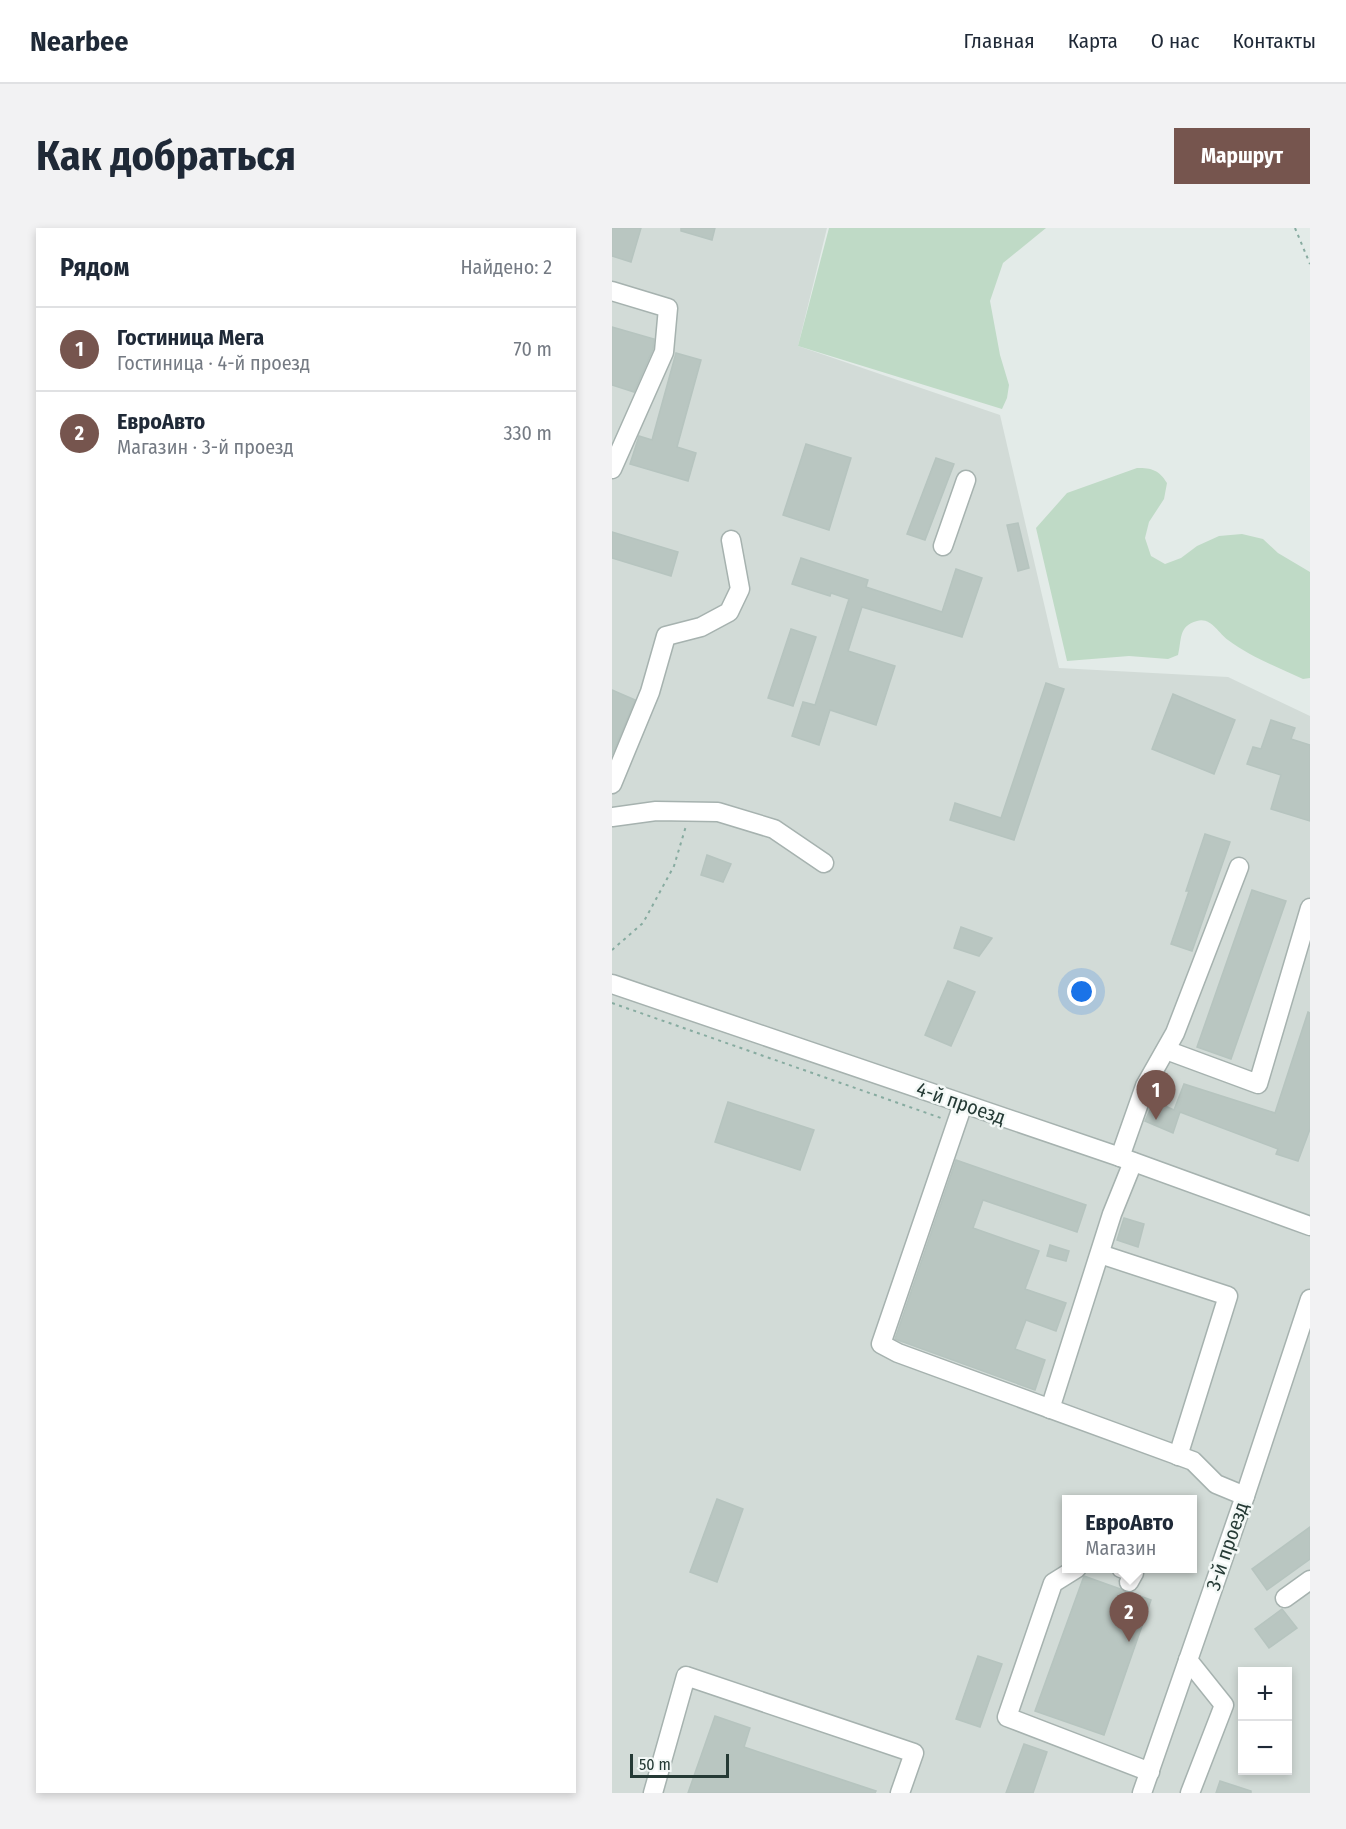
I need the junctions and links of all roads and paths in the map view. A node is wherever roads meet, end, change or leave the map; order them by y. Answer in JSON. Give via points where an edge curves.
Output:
{"nodes":[{"id":1,"x":1294,"y":228,"type":"edge"},
{"id":2,"x":1310,"y":264,"type":"edge"},
{"id":3,"x":612,"y":291,"type":"edge"},
{"id":4,"x":612,"y":469,"type":"edge"},
{"id":5,"x":966,"y":480,"type":"dead end"},
{"id":6,"x":731,"y":540,"type":"dead end"},
{"id":7,"x":943,"y":546,"type":"dead end"},
{"id":8,"x":612,"y":784,"type":"edge"},
{"id":9,"x":691,"y":812,"type":"junction"},
{"id":10,"x":612,"y":817,"type":"edge"},
{"id":11,"x":824,"y":863,"type":"dead end"},
{"id":12,"x":1239,"y":867,"type":"dead end"},
{"id":13,"x":1310,"y":908,"type":"edge"},
{"id":14,"x":612,"y":950,"type":"edge"},
{"id":15,"x":612,"y":984,"type":"edge"},
{"id":16,"x":612,"y":1003,"type":"edge"},
{"id":17,"x":1166,"y":1050,"type":"junction"},
{"id":18,"x":963,"y":1104,"type":"junction"},
{"id":19,"x":957,"y":1124,"type":"junction"},
{"id":20,"x":1126,"y":1160,"type":"junction"},
{"id":21,"x":1310,"y":1226,"type":"edge"},
{"id":22,"x":1100,"y":1254,"type":"junction"},
{"id":23,"x":1310,"y":1299,"type":"edge"},
{"id":24,"x":1050,"y":1409,"type":"junction"},
{"id":25,"x":1178,"y":1456,"type":"junction"},
{"id":26,"x":1245,"y":1496,"type":"junction"},
{"id":27,"x":1070,"y":1573,"type":"edge"},
{"id":28,"x":1310,"y":1580,"type":"edge"},
{"id":29,"x":1284,"y":1598,"type":"dead end"},
{"id":30,"x":1188,"y":1660,"type":"junction"},
{"id":31,"x":1150,"y":1772,"type":"junction"},
{"id":32,"x":653,"y":1793,"type":"edge"},
{"id":33,"x":900,"y":1793,"type":"edge"},
{"id":34,"x":1142,"y":1793,"type":"edge"},
{"id":35,"x":1190,"y":1793,"type":"edge"}],
"edges":[{"from":1,"to":2,"type":"path"},
{"from":3,"to":4,"type":"street","via":[[669,308],[664,352]]},
{"from":5,"to":7,"type":"street"},
{"from":6,"to":8,"type":"street","via":[[740,589],[729,612],[701,627],[666,636],[650,692]]},
{"from":9,"to":10,"type":"street","via":[[657,811]]},
{"from":9,"to":11,"type":"street","via":[[718,812],[774,829]]},
{"from":9,"to":14,"type":"path","via":[[674,866],[643,923]]},
{"from":12,"to":17,"type":"street"},
{"from":13,"to":17,"type":"street","via":[[1258,1084]]},
{"from":15,"to":18,"type":"street","name":"4-й проезд"},
{"from":16,"to":19,"type":"path"},
{"from":17,"to":20,"type":"street","via":[[1145,1086]]},
{"from":18,"to":19,"type":"street"},
{"from":18,"to":20,"type":"street","name":"4-й проезд"},
{"from":19,"to":24,"type":"street","via":[[881,1344]]},
{"from":20,"to":21,"type":"street","name":"4-й проезд"},
{"from":20,"to":22,"type":"street"},
{"from":22,"to":24,"type":"street"},
{"from":22,"to":25,"type":"street","via":[[1228,1296]]},
{"from":23,"to":26,"type":"street","name":"3-й проезд"},
{"from":24,"to":25,"type":"street"},
{"from":25,"to":26,"type":"street","via":[[1193,1461],[1216,1484]]},
{"from":26,"to":30,"type":"street","name":"3-й проезд"},
{"from":27,"to":31,"type":"street","via":[[1053,1583],[1006,1717]]},
{"from":28,"to":29,"type":"street"},
{"from":30,"to":31,"type":"street","name":"3-й проезд"},
{"from":30,"to":35,"type":"street","via":[[1224,1705]]},
{"from":31,"to":34,"type":"street","name":"3-й проезд"},
{"from":32,"to":33,"type":"street","via":[[686,1676],[914,1753]]}]}
